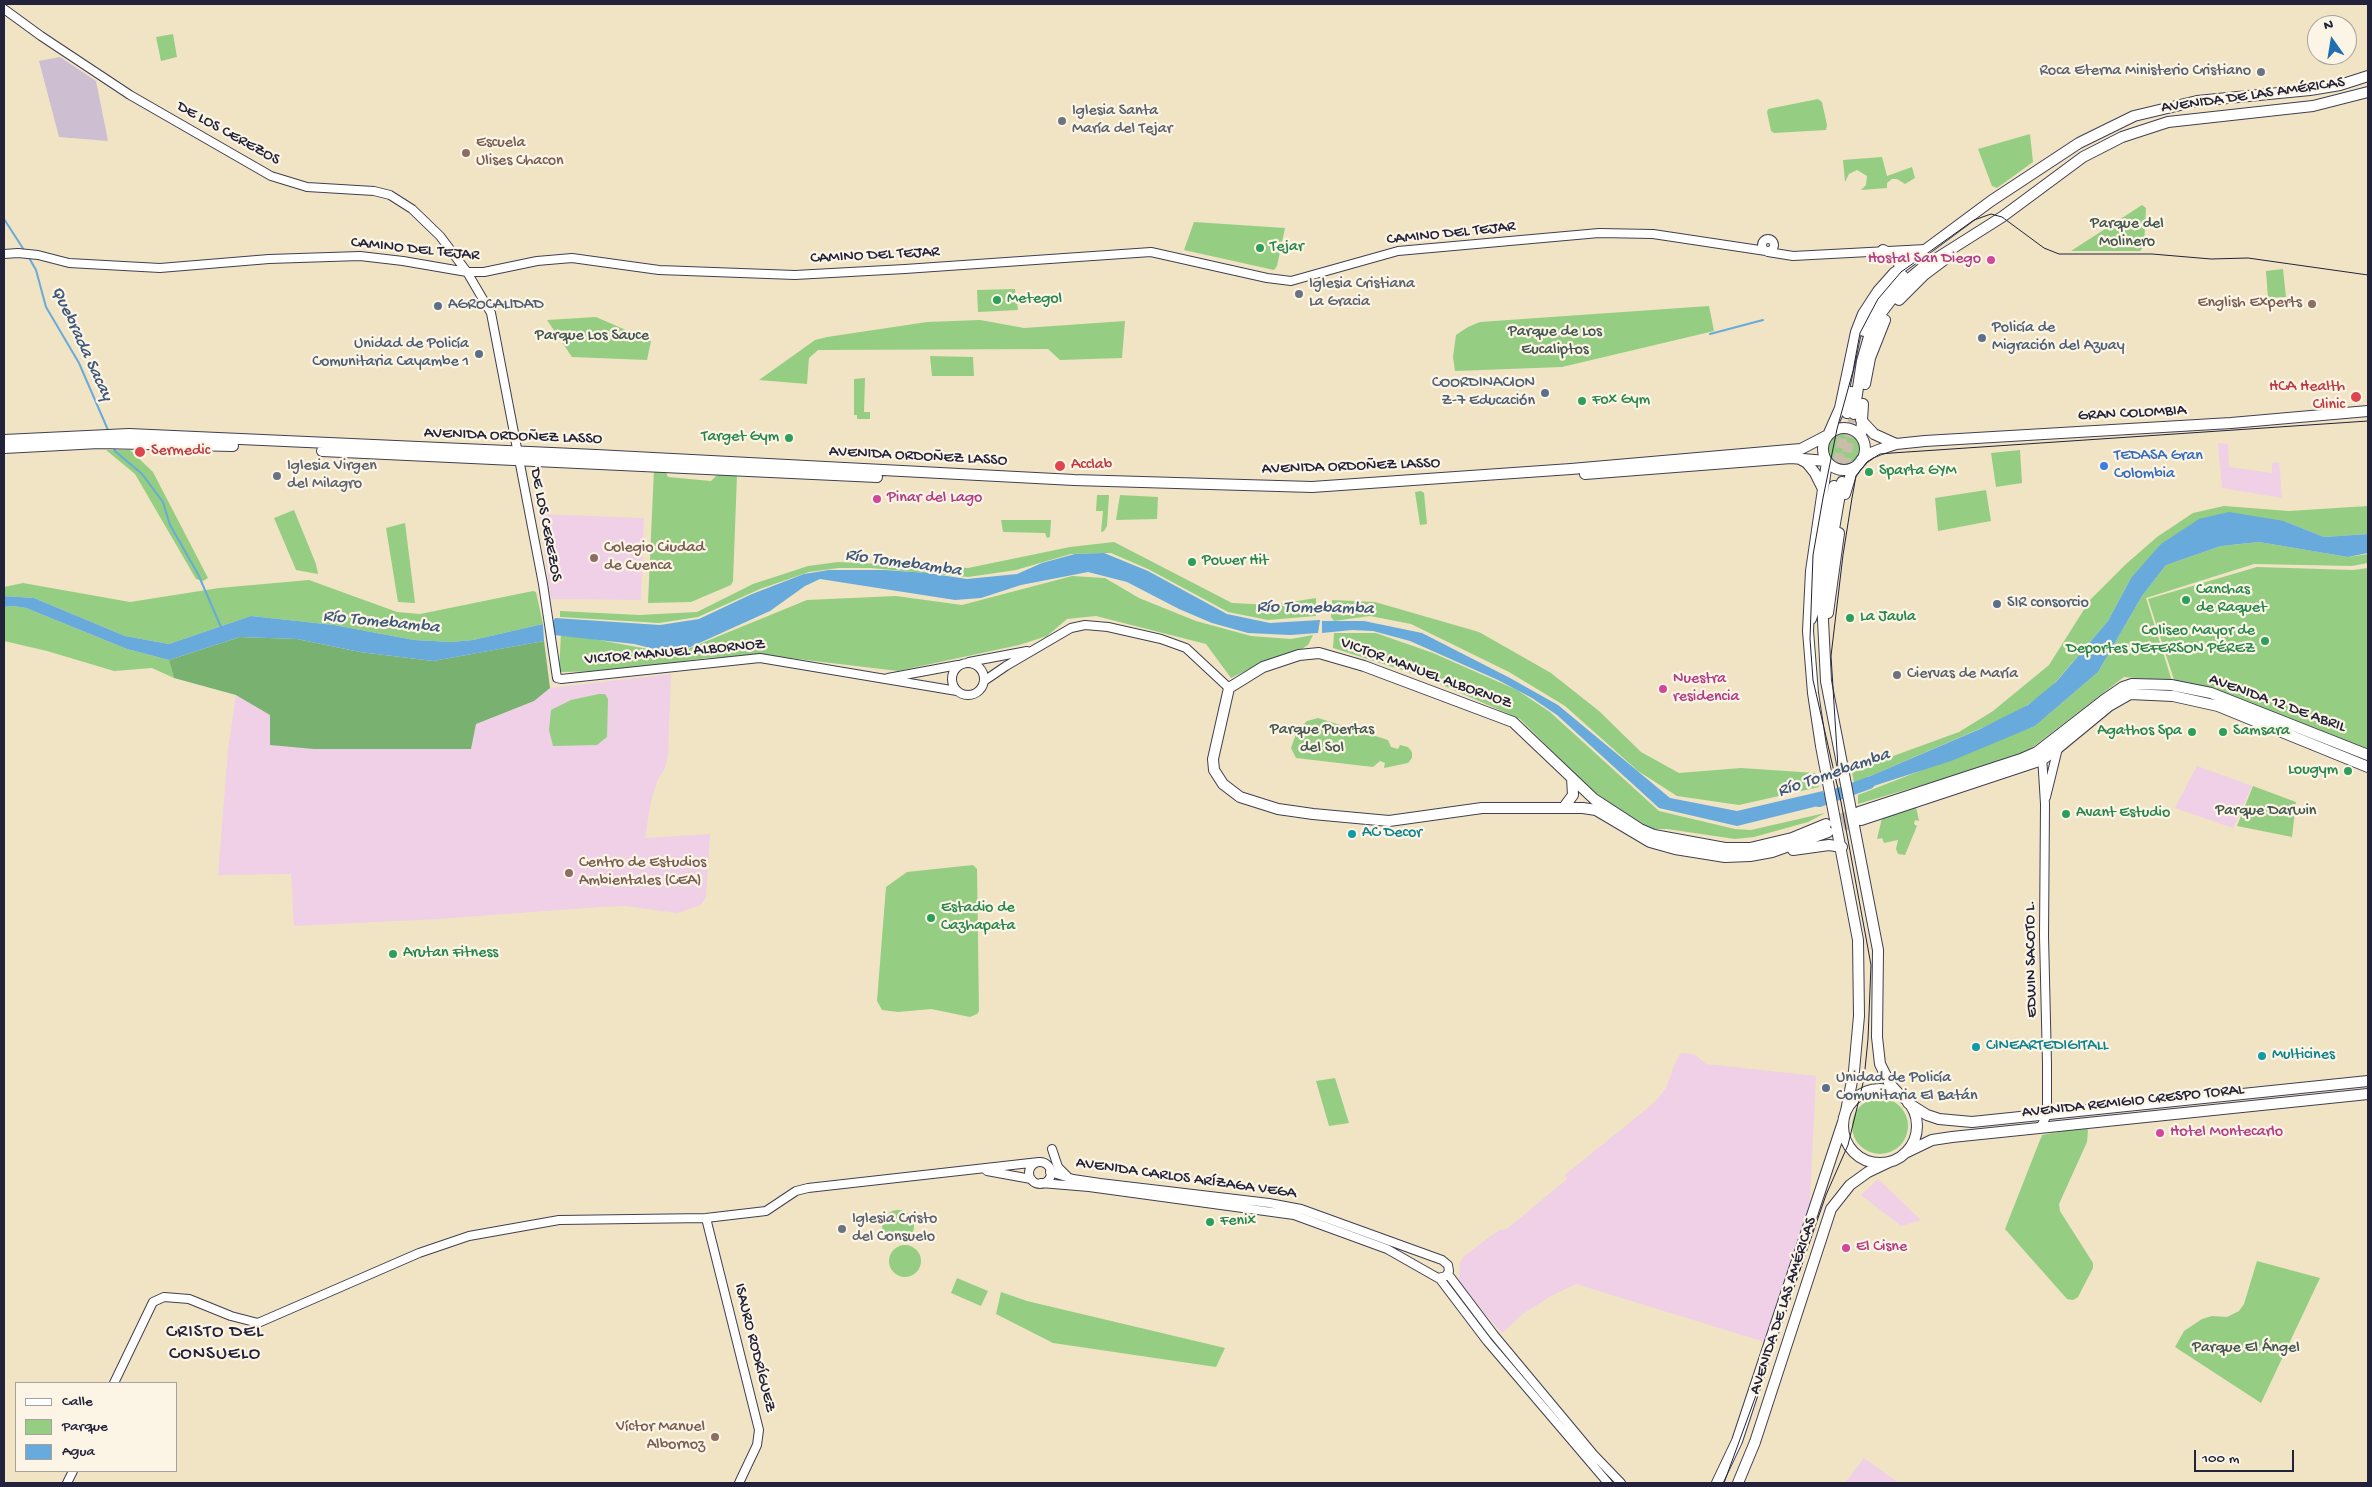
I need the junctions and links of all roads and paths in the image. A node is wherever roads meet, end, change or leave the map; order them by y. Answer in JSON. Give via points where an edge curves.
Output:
{"nodes":[{"id":1,"x":4,"y":9,"type":"edge"},
{"id":2,"x":2368,"y":76,"type":"edge"},
{"id":3,"x":2368,"y":92,"type":"edge"},
{"id":4,"x":2010,"y":190,"type":"junction"},
{"id":5,"x":1991,"y":201,"type":"junction"},
{"id":6,"x":1982,"y":216,"type":"junction"},
{"id":7,"x":1762,"y":243,"type":"junction"},
{"id":8,"x":1774,"y":243,"type":"junction"},
{"id":9,"x":1743,"y":248,"type":"junction"},
{"id":10,"x":1926,"y":249,"type":"junction"},
{"id":11,"x":1882,"y":250,"type":"junction"},
{"id":12,"x":1767,"y":251,"type":"junction"},
{"id":13,"x":4,"y":254,"type":"edge"},
{"id":14,"x":1793,"y":256,"type":"junction"},
{"id":15,"x":1900,"y":268,"type":"junction"},
{"id":16,"x":467,"y":272,"type":"junction"},
{"id":17,"x":2368,"y":411,"type":"edge"},
{"id":18,"x":1854,"y":416,"type":"junction"},
{"id":19,"x":1828,"y":435,"type":"junction"},
{"id":20,"x":1861,"y":436,"type":"junction"},
{"id":21,"x":98,"y":439,"type":"junction"},
{"id":22,"x":4,"y":440,"type":"edge"},
{"id":23,"x":1896,"y":444,"type":"junction"},
{"id":24,"x":4,"y":448,"type":"edge"},
{"id":25,"x":1778,"y":455,"type":"junction"},
{"id":26,"x":518,"y":456,"type":"junction"},
{"id":27,"x":1800,"y":459,"type":"junction"},
{"id":28,"x":1827,"y":462,"type":"junction"},
{"id":29,"x":1860,"y":462,"type":"junction"},
{"id":30,"x":1823,"y":498,"type":"junction"},
{"id":31,"x":1825,"y":629,"type":"junction"},
{"id":32,"x":1808,"y":631,"type":"junction"},
{"id":33,"x":1031,"y":650,"type":"junction"},
{"id":34,"x":964,"y":663,"type":"junction"},
{"id":35,"x":556,"y":678,"type":"joint"},
{"id":36,"x":884,"y":679,"type":"junction"},
{"id":37,"x":984,"y":681,"type":"junction"},
{"id":38,"x":1229,"y":688,"type":"junction"},
{"id":39,"x":957,"y":691,"type":"junction"},
{"id":40,"x":2058,"y":748,"type":"junction"},
{"id":41,"x":2041,"y":749,"type":"junction"},
{"id":42,"x":2368,"y":755,"type":"edge"},
{"id":43,"x":2042,"y":760,"type":"junction"},
{"id":44,"x":2368,"y":767,"type":"edge"},
{"id":45,"x":1572,"y":778,"type":"junction"},
{"id":46,"x":1981,"y":780,"type":"junction"},
{"id":47,"x":1932,"y":788,"type":"junction"},
{"id":48,"x":1586,"y":792,"type":"junction"},
{"id":49,"x":1850,"y":804,"type":"junction"},
{"id":50,"x":2045,"y":804,"type":"junction"},
{"id":51,"x":1569,"y":807,"type":"junction"},
{"id":52,"x":1834,"y":808,"type":"junction"},
{"id":53,"x":1827,"y":828,"type":"tunnel mouth"},
{"id":54,"x":1856,"y":836,"type":"junction"},
{"id":55,"x":1842,"y":847,"type":"junction"},
{"id":56,"x":1725,"y":853,"type":"junction"},
{"id":57,"x":2368,"y":1081,"type":"edge"},
{"id":58,"x":2368,"y":1094,"type":"edge"},
{"id":59,"x":1900,"y":1095,"type":"junction"},
{"id":60,"x":1908,"y":1103,"type":"junction"},
{"id":61,"x":1846,"y":1110,"type":"junction"},
{"id":62,"x":2047,"y":1115,"type":"junction"},
{"id":63,"x":1843,"y":1122,"type":"junction"},
{"id":64,"x":2040,"y":1128,"type":"junction"},
{"id":65,"x":1052,"y":1149,"type":"dead end"},
{"id":66,"x":1905,"y":1153,"type":"junction"},
{"id":67,"x":1040,"y":1162,"type":"junction"},
{"id":68,"x":1889,"y":1162,"type":"junction"},
{"id":69,"x":980,"y":1170,"type":"junction"},
{"id":70,"x":1050,"y":1172,"type":"junction"},
{"id":71,"x":1031,"y":1179,"type":"junction"},
{"id":72,"x":1073,"y":1179,"type":"junction"},
{"id":73,"x":1041,"y":1183,"type":"junction"},
{"id":74,"x":706,"y":1218,"type":"junction"},
{"id":75,"x":1448,"y":1274,"type":"junction"},
{"id":76,"x":1440,"y":1279,"type":"junction"},
{"id":77,"x":114,"y":1382,"type":"edge"},
{"id":78,"x":739,"y":1483,"type":"edge"},
{"id":79,"x":1608,"y":1483,"type":"edge"},
{"id":80,"x":1621,"y":1483,"type":"edge"},
{"id":81,"x":1717,"y":1483,"type":"edge"},
{"id":82,"x":1738,"y":1483,"type":"edge"}],
"edges":[{"from":1,"to":16,"type":"street","name":"DE LOS CEREZOS","via":[[130,95],[271,176],[307,187],[374,191],[401,201],[430,225]]},
{"from":2,"to":4,"type":"main road","name":"AVENIDA DE LAS AMÉRICAS","via":[[2310,90],[2197,101],[2134,116],[2079,143]]},
{"from":3,"to":18,"type":"main road","name":"AVENIDA DE LAS AMÉRICAS","via":[[2313,106],[2191,118],[2141,129],[2083,157],[1904,283],[1870,333],[1862,361]]},
{"from":4,"to":5,"type":"main road","name":"AVENIDA DE LAS AMÉRICAS"},
{"from":4,"to":6,"type":"main road","name":"AVENIDA DE LAS AMÉRICAS"},
{"from":5,"to":6,"type":"main road"},
{"from":5,"to":10,"type":"main road","name":"AVENIDA DE LAS AMÉRICAS"},
{"from":6,"to":18,"type":"main road","name":"AVENIDA DE LAS AMÉRICAS","via":[[1924,257],[1898,280],[1876,308],[1863,333]]},
{"from":7,"to":8,"type":"street","via":[[1768,239]]},
{"from":7,"to":9,"type":"street","name":"CAMINO DEL TEJAR"},
{"from":7,"to":12,"type":"street","via":[[1761,247]]},
{"from":8,"to":12,"type":"street","via":[[1773,249]]},
{"from":8,"to":14,"type":"street"},
{"from":9,"to":12,"type":"street","name":"CAMINO DEL TEJAR"},
{"from":9,"to":16,"type":"street","name":"CAMINO DEL TEJAR","via":[[1653,234],[1599,233],[1398,251],[1291,280],[1267,278],[1151,252],[795,274],[659,270],[572,258]]},
{"from":10,"to":11,"type":"street","name":"CAMINO DEL TEJAR"},
{"from":10,"to":15,"type":"main road","name":"AVENIDA DE LAS AMÉRICAS"},
{"from":11,"to":14,"type":"street","name":"CAMINO DEL TEJAR"},
{"from":11,"to":15,"type":"main road","via":[[1898,258]]},
{"from":12,"to":14,"type":"street","name":"CAMINO DEL TEJAR"},
{"from":13,"to":16,"type":"street","name":"CAMINO DEL TEJAR","via":[[38,255],[69,263],[160,268],[277,258],[360,256]]},
{"from":15,"to":19,"type":"main road","name":"AVENIDA DE LAS AMÉRICAS","via":[[1878,291],[1860,320],[1851,347],[1840,408]]},
{"from":16,"to":26,"type":"street","name":"DE LOS CEREZOS","via":[[491,313]]},
{"from":17,"to":23,"type":"main road","name":"GRAN COLOMBIA"},
{"from":18,"to":20,"type":"main road","name":"AVENIDA DE LAS AMÉRICAS"},
{"from":18,"to":23,"type":"main road","via":[[1874,434]]},
{"from":19,"to":20,"type":"main road","via":[[1839,428],[1848,428]]},
{"from":19,"to":25,"type":"main road","name":"AVENIDA ORDOÑEZ LASSO","via":[[1800,449]]},
{"from":19,"to":28,"type":"main road","via":[[1822,448]]},
{"from":20,"to":23,"type":"main road","name":"GRAN COLOMBIA"},
{"from":20,"to":29,"type":"main road","via":[[1865,449]]},
{"from":21,"to":22,"type":"main road","name":"AVENIDA ORDOÑEZ LASSO"},
{"from":21,"to":24,"type":"main road","name":"AVENIDA ORDOÑEZ LASSO"},
{"from":21,"to":26,"type":"main road","name":"AVENIDA ORDOÑEZ LASSO"},
{"from":23,"to":29,"type":"main road","name":"GRAN COLOMBIA","via":[[1870,452]]},
{"from":25,"to":26,"type":"main road","name":"AVENIDA ORDOÑEZ LASSO","via":[[1287,487]]},
{"from":25,"to":27,"type":"main road","name":"AVENIDA ORDOÑEZ LASSO"},
{"from":26,"to":35,"type":"street","name":"DE LOS CEREZOS","via":[[548,614]]},
{"from":27,"to":28,"type":"main road","name":"AVENIDA ORDOÑEZ LASSO"},
{"from":27,"to":30,"type":"main road","via":[[1815,473]]},
{"from":28,"to":29,"type":"main road","via":[[1843,470]]},
{"from":28,"to":30,"type":"main road"},
{"from":29,"to":31,"type":"main road","via":[[1851,474],[1843,503]]},
{"from":30,"to":32,"type":"main road","via":[[1811,571]]},
{"from":31,"to":32,"type":"main road","via":[[1822,600],[1838,481],[1821,554],[1816,604]]},
{"from":31,"to":49,"type":"main road","via":[[1826,681]]},
{"from":32,"to":52,"type":"main road","via":[[1816,711]]},
{"from":33,"to":34,"type":"street","name":"VICTOR MANUEL ALBORNOZ"},
{"from":33,"to":37,"type":"street","name":"VICTOR MANUEL ALBORNOZ"},
{"from":33,"to":38,"type":"street","name":"VICTOR MANUEL ALBORNOZ","via":[[1078,626],[1108,627],[1186,648]]},
{"from":34,"to":36,"type":"street","name":"VICTOR MANUEL ALBORNOZ"},
{"from":34,"to":37,"type":"street","via":[[980,668]]},
{"from":34,"to":39,"type":"street","via":[[956,667],[951,677]]},
{"from":35,"to":36,"type":"street","name":"VICTOR MANUEL ALBORNOZ","via":[[760,658]]},
{"from":36,"to":39,"type":"street","name":"VICTOR MANUEL ALBORNOZ"},
{"from":37,"to":39,"type":"street","name":"VICTOR MANUEL ALBORNOZ","via":[[975,693],[965,695]]},
{"from":38,"to":45,"type":"main road","name":"VICTOR MANUEL ALBORNOZ","via":[[1263,667],[1299,655],[1319,653],[1338,657],[1514,722]]},
{"from":38,"to":51,"type":"main road","via":[[1213,759],[1214,770],[1223,784],[1240,798],[1313,814],[1388,821],[1482,808]]},
{"from":40,"to":43,"type":"main road","name":"AVENIDA 12 DE ABRIL"},
{"from":40,"to":44,"type":"main road","name":"AVENIDA 12 DE ABRIL","via":[[2109,706],[2137,693],[2173,696],[2218,706]]},
{"from":40,"to":50,"type":"street","name":"EDWIN SACOTO L."},
{"from":41,"to":42,"type":"main road","name":"AVENIDA 12 DE ABRIL","via":[[2104,700],[2132,684],[2171,685],[2211,693]]},
{"from":41,"to":43,"type":"street","name":"EDWIN SACOTO L."},
{"from":41,"to":47,"type":"main road","name":"AVENIDA 12 DE ABRIL","via":[[2021,759]]},
{"from":43,"to":46,"type":"main road","name":"AVENIDA 12 DE ABRIL"},
{"from":43,"to":50,"type":"street","name":"EDWIN SACOTO L."},
{"from":45,"to":48,"type":"main road","name":"VICTOR MANUEL ALBORNOZ"},
{"from":45,"to":51,"type":"main road","via":[[1573,795]]},
{"from":46,"to":47,"type":"main road","via":[[1860,816]]},
{"from":46,"to":54,"type":"main road","via":[[1868,821]]},
{"from":47,"to":49,"type":"main road","via":[[1863,807]]},
{"from":48,"to":51,"type":"main road","via":[[1574,799]]},
{"from":48,"to":56,"type":"main road","name":"VICTOR MANUEL ALBORNOZ","via":[[1654,836]]},
{"from":49,"to":54,"type":"main road"},
{"from":50,"to":62,"type":"street","name":"EDWIN SACOTO L."},
{"from":51,"to":56,"type":"main road","name":"VICTOR MANUEL ALBORNOZ","via":[[1596,810],[1650,842],[1675,849]]},
{"from":52,"to":55,"type":"main road"},
{"from":52,"to":56,"type":"main road","via":[[1824,821],[1798,832]]},
{"from":53,"to":56,"type":"main road","name":"VICTOR MANUEL ALBORNOZ","via":[[1772,852],[1750,856]]},
{"from":54,"to":59,"type":"main road","via":[[1878,956],[1880,1064]]},
{"from":55,"to":56,"type":"main road","via":[[1829,845],[1747,860]]},
{"from":55,"to":61,"type":"main road","via":[[1859,957],[1857,1044]]},
{"from":57,"to":62,"type":"main road","name":"AVENIDA REMIGIO CRESPO TORAL"},
{"from":58,"to":64,"type":"main road","name":"AVENIDA REMIGIO CRESPO TORAL"},
{"from":59,"to":60,"type":"main road"},
{"from":59,"to":61,"type":"main road","via":[[1884,1090],[1866,1092],[1854,1099]]},
{"from":60,"to":62,"type":"main road","name":"AVENIDA REMIGIO CRESPO TORAL","via":[[1926,1115],[1952,1121]]},
{"from":60,"to":66,"type":"main road","via":[[1916,1129]]},
{"from":61,"to":63,"type":"main road"},
{"from":62,"to":64,"type":"street"},
{"from":63,"to":68,"type":"main road","via":[[1844,1138],[1858,1156],[1868,1161]]},
{"from":63,"to":81,"type":"main road","name":"AVENIDA DE LAS AMÉRICAS","via":[[1737,1441]]},
{"from":64,"to":66,"type":"main road","name":"AVENIDA REMIGIO CRESPO TORAL","via":[[1932,1140]]},
{"from":65,"to":72,"type":"street","via":[[1058,1167]]},
{"from":66,"to":68,"type":"main road"},
{"from":67,"to":69,"type":"street"},
{"from":67,"to":70,"type":"street","via":[[1046,1164]]},
{"from":67,"to":71,"type":"street","via":[[1030,1169]]},
{"from":68,"to":82,"type":"main road","name":"AVENIDA DE LAS AMÉRICAS","via":[[1850,1185],[1830,1209],[1755,1442]]},
{"from":69,"to":71,"type":"street"},
{"from":69,"to":74,"type":"street","via":[[808,1188],[796,1191],[766,1211]]},
{"from":70,"to":72,"type":"street","name":"AVENIDA CARLOS ARÍZAGA VEGA"},
{"from":70,"to":73,"type":"street","via":[[1048,1179]]},
{"from":71,"to":73,"type":"street"},
{"from":72,"to":75,"type":"street","name":"AVENIDA CARLOS ARÍZAGA VEGA","via":[[1270,1202],[1301,1209],[1447,1263]]},
{"from":73,"to":76,"type":"street","name":"AVENIDA CARLOS ARÍZAGA VEGA","via":[[1294,1215],[1387,1249]]},
{"from":74,"to":77,"type":"street","via":[[559,1220],[469,1236],[419,1253],[258,1323],[189,1299],[176,1296],[158,1298],[153,1302]]},
{"from":74,"to":78,"type":"street","name":"ISAURO RODRÍGUEZ","via":[[759,1430],[757,1445]]},
{"from":75,"to":76,"type":"street"},
{"from":75,"to":80,"type":"street","name":"AVENIDA CARLOS ARÍZAGA VEGA","via":[[1492,1333]]},
{"from":76,"to":79,"type":"street","name":"AVENIDA CARLOS ARÍZAGA VEGA","via":[[1487,1341]]}]}
